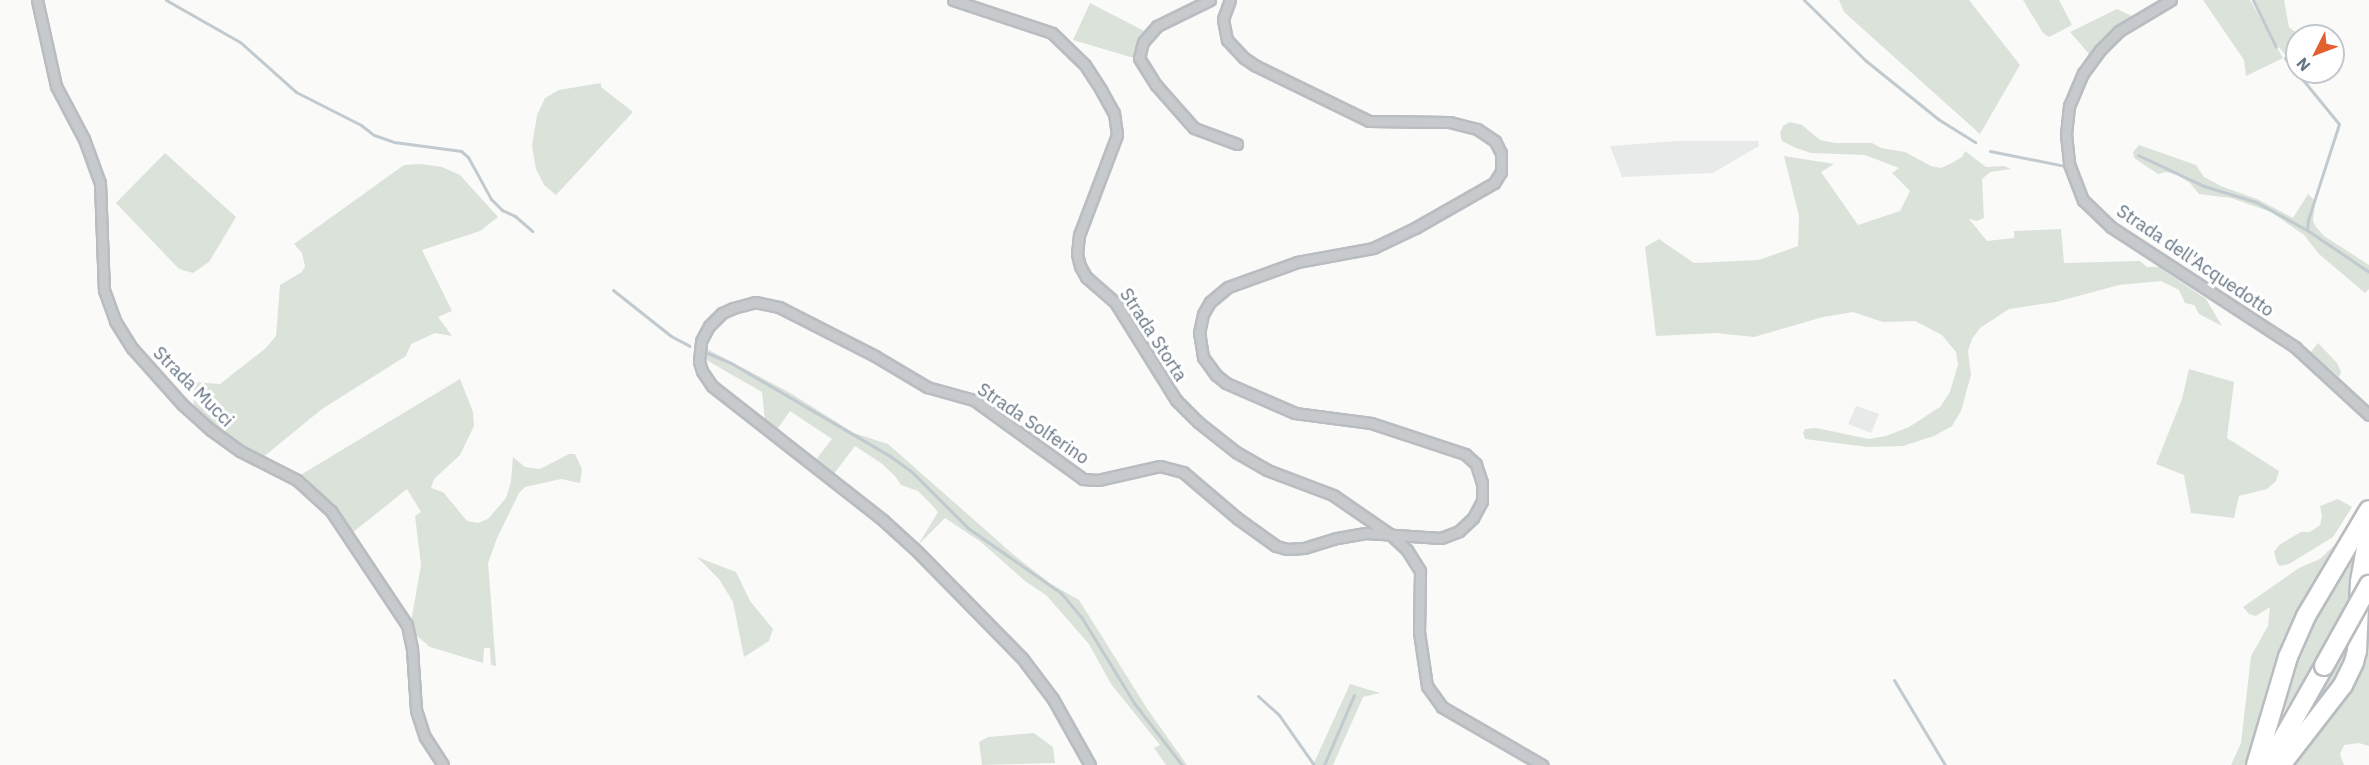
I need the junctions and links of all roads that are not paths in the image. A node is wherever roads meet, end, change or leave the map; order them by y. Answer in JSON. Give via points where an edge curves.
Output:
{"nodes":[{"id":1,"x":37,"y":0,"type":"edge"},
{"id":2,"x":953,"y":0,"type":"edge"},
{"id":3,"x":1211,"y":0,"type":"edge"},
{"id":4,"x":2171,"y":0,"type":"edge"},
{"id":5,"x":1229,"y":3,"type":"edge"},
{"id":6,"x":1237,"y":144,"type":"dead end"},
{"id":7,"x":2369,"y":415,"type":"edge"},
{"id":8,"x":2369,"y":510,"type":"edge"},
{"id":9,"x":2369,"y":532,"type":"edge"},
{"id":10,"x":1391,"y":535,"type":"junction"},
{"id":11,"x":2369,"y":585,"type":"edge"},
{"id":12,"x":443,"y":765,"type":"edge"},
{"id":13,"x":1090,"y":765,"type":"edge"},
{"id":14,"x":1542,"y":765,"type":"edge"},
{"id":15,"x":2256,"y":765,"type":"edge"},
{"id":16,"x":2268,"y":765,"type":"edge"},
{"id":17,"x":2281,"y":765,"type":"edge"}],
"edges":[{"from":1,"to":12,"type":"street","name":"Strada Mucci","via":[[57,86],[87,145],[100,183],[104,290],[115,321],[132,348],[211,430],[240,451],[297,480],[331,511],[407,625],[416,710],[425,737]]},
{"from":2,"to":10,"type":"street","name":"Strada Storta","via":[[1052,33],[1085,65],[1114,113],[1117,135],[1079,235],[1077,254],[1086,277],[1115,302],[1176,400],[1236,452],[1267,470],[1332,495]]},
{"from":3,"to":5,"type":"street"},
{"from":3,"to":6,"type":"street","via":[[1157,26],[1143,42],[1138,58],[1194,128]]},
{"from":4,"to":7,"type":"street","name":"Strada dell'Acquedotto","via":[[2119,31],[2083,73],[2069,106],[2066,134],[2069,164],[2083,200],[2111,227],[2295,347]]},
{"from":5,"to":10,"type":"street","name":"Strada Solferino","via":[[1223,19],[1227,40],[1264,71],[1369,121],[1449,122],[1477,129],[1495,141],[1501,153],[1501,172],[1485,190],[1373,248],[1297,262],[1228,287],[1210,302],[1200,326],[1203,357],[1226,383],[1295,413],[1371,423],[1452,448],[1476,464],[1482,501],[1473,518],[1459,531],[1441,538]]},
{"from":8,"to":15,"type":"highway","via":[[2313,600],[2288,657]]},
{"from":9,"to":17,"type":"highway","via":[[2360,580],[2354,662],[2343,685]]},
{"from":10,"to":13,"type":"street","name":"Strada Solferino","via":[[1366,533],[1304,548],[1276,546],[1183,472],[1160,466],[1103,480],[1083,479],[974,400],[927,387],[779,307],[755,302],[722,314],[701,341],[699,361],[706,379],[918,552],[1039,678]]},
{"from":10,"to":14,"type":"street","name":"Strada Storta","via":[[1407,550],[1420,571],[1419,632],[1427,686],[1442,707]]},
{"from":11,"to":16,"type":"highway","bridge":true}]}
